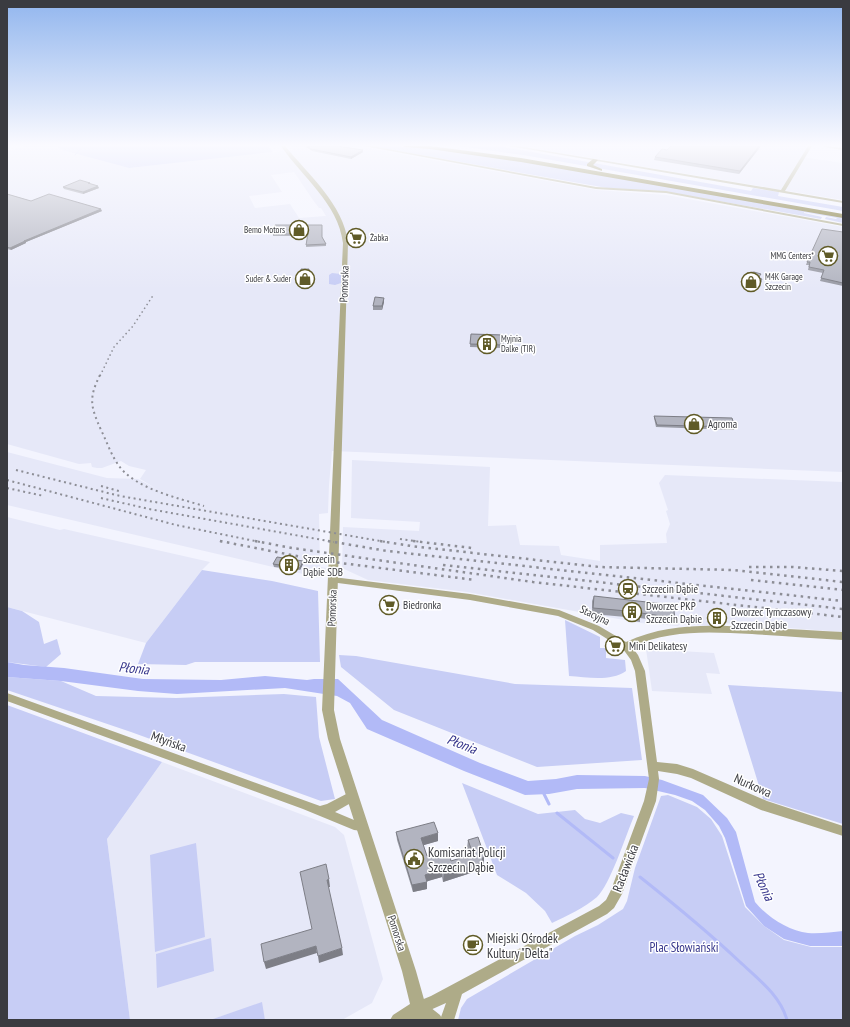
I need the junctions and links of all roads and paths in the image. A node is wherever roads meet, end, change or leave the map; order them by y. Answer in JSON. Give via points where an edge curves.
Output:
{"nodes":[{"id":1,"x":320,"y":194,"type":"edge"},
{"id":2,"x":676,"y":194,"type":"edge"},
{"id":3,"x":719,"y":194,"type":"edge"},
{"id":4,"x":734,"y":194,"type":"edge"},
{"id":5,"x":794,"y":194,"type":"edge"},
{"id":6,"x":843,"y":202,"type":"edge"},
{"id":7,"x":843,"y":213,"type":"edge"},
{"id":8,"x":843,"y":216,"type":"edge"},
{"id":9,"x":843,"y":224,"type":"edge"},
{"id":10,"x":834,"y":227,"type":"dead end"},
{"id":11,"x":843,"y":229,"type":"edge"},
{"id":12,"x":333,"y":580,"type":"junction"},
{"id":13,"x":843,"y":636,"type":"edge"},
{"id":14,"x":626,"y":646,"type":"junction"},
{"id":15,"x":7,"y":697,"type":"edge"},
{"id":16,"x":653,"y":770,"type":"junction"},
{"id":17,"x":352,"y":796,"type":"junction"},
{"id":18,"x":320,"y":811,"type":"junction"},
{"id":19,"x":362,"y":826,"type":"junction"},
{"id":20,"x":843,"y":831,"type":"edge"},
{"id":21,"x":457,"y":989,"type":"junction"},
{"id":22,"x":419,"y":1014,"type":"edge"},
{"id":23,"x":398,"y":1020,"type":"edge"},
{"id":24,"x":435,"y":1020,"type":"edge"},
{"id":25,"x":448,"y":1020,"type":"edge"}],
"edges":[{"from":1,"to":12,"type":"street","name":"Pomorska","via":[[342,226],[345,240]]},
{"from":2,"to":9,"type":"street"},
{"from":3,"to":8,"type":"main road"},
{"from":4,"to":7,"type":"main road"},
{"from":5,"to":6,"type":"street"},
{"from":10,"to":11,"type":"street"},
{"from":12,"to":14,"type":"street","name":"Stacyjna","via":[[470,597],[559,613],[596,628]]},
{"from":12,"to":17,"type":"street","name":"Pomorska","via":[[329,720]]},
{"from":13,"to":14,"type":"street","via":[[681,629],[651,635]]},
{"from":14,"to":16,"type":"street","name":"Racławicka","via":[[639,667]]},
{"from":15,"to":18,"type":"street","name":"Młyńska"},
{"from":16,"to":20,"type":"street","name":"Nurkowa","via":[[677,769],[758,803]]},
{"from":16,"to":21,"type":"street","name":"Racławicka","via":[[653,793],[610,904]]},
{"from":17,"to":18,"type":"street","via":[[336,806]]},
{"from":17,"to":19,"type":"street","name":"Pomorska"},
{"from":18,"to":19,"type":"street","name":"Młyńska"},
{"from":19,"to":22,"type":"street","name":"Pomorska","via":[[409,971]]},
{"from":21,"to":22,"type":"street","name":"Racławicka"},
{"from":21,"to":25,"type":"street"},
{"from":22,"to":23,"type":"street"},
{"from":22,"to":24,"type":"street"}]}
